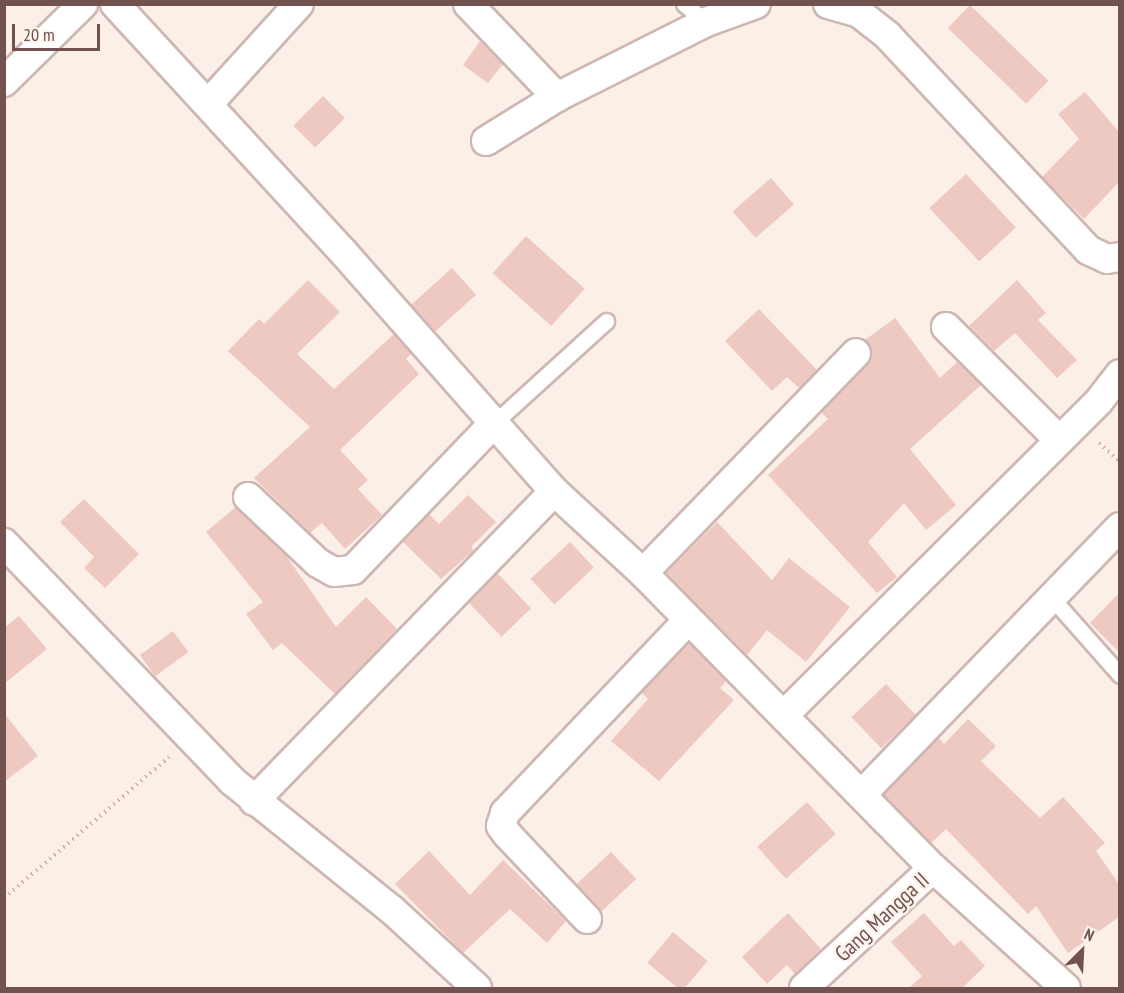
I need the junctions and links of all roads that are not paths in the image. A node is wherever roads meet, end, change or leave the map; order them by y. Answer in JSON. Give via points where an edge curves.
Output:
{"nodes":[{"id":1,"x":83,"y":4,"type":"edge"},
{"id":2,"x":115,"y":4,"type":"edge"},
{"id":3,"x":468,"y":4,"type":"edge"},
{"id":4,"x":684,"y":4,"type":"edge"},
{"id":5,"x":756,"y":4,"type":"edge"},
{"id":6,"x":828,"y":4,"type":"edge"},
{"id":7,"x":294,"y":6,"type":"edge"},
{"id":8,"x":706,"y":22,"type":"junction"},
{"id":9,"x":4,"y":82,"type":"edge"},
{"id":10,"x":557,"y":97,"type":"junction"},
{"id":11,"x":208,"y":104,"type":"junction"},
{"id":12,"x":486,"y":141,"type":"dead end"},
{"id":13,"x":1119,"y":257,"type":"edge"},
{"id":14,"x":606,"y":321,"type":"dead end"},
{"id":15,"x":946,"y":327,"type":"dead end"},
{"id":16,"x":856,"y":353,"type":"dead end"},
{"id":17,"x":1119,"y":374,"type":"edge"},
{"id":18,"x":493,"y":424,"type":"junction"},
{"id":19,"x":1057,"y":438,"type":"junction"},
{"id":20,"x":554,"y":491,"type":"junction"},
{"id":21,"x":248,"y":497,"type":"dead end"},
{"id":22,"x":1119,"y":527,"type":"edge"},
{"id":23,"x":4,"y":543,"type":"edge"},
{"id":24,"x":644,"y":573,"type":"junction"},
{"id":25,"x":1051,"y":597,"type":"junction"},
{"id":26,"x":688,"y":621,"type":"junction"},
{"id":27,"x":1119,"y":675,"type":"edge"},
{"id":28,"x":785,"y":714,"type":"junction"},
{"id":29,"x":862,"y":794,"type":"junction"},
{"id":30,"x":254,"y":801,"type":"junction"},
{"id":31,"x":933,"y":868,"type":"junction"},
{"id":32,"x":588,"y":919,"type":"dead end"},
{"id":33,"x":477,"y":988,"type":"edge"},
{"id":34,"x":804,"y":988,"type":"edge"},
{"id":35,"x":1066,"y":988,"type":"edge"}],
"edges":[{"from":1,"to":9,"type":"street"},
{"from":2,"to":11,"type":"street"},
{"from":3,"to":10,"type":"street"},
{"from":4,"to":8,"type":"lane"},
{"from":5,"to":8,"type":"street"},
{"from":6,"to":13,"type":"street","via":[[859,13],[888,36],[1088,250],[1107,259]]},
{"from":7,"to":11,"type":"street"},
{"from":8,"to":10,"type":"street"},
{"from":10,"to":12,"type":"street"},
{"from":11,"to":18,"type":"street"},
{"from":14,"to":18,"type":"lane"},
{"from":15,"to":19,"type":"street"},
{"from":16,"to":24,"type":"street"},
{"from":17,"to":19,"type":"street","via":[[1099,401]]},
{"from":18,"to":20,"type":"street"},
{"from":18,"to":21,"type":"street","via":[[353,570],[334,572],[318,563]]},
{"from":19,"to":28,"type":"street"},
{"from":20,"to":24,"type":"street"},
{"from":20,"to":30,"type":"street"},
{"from":22,"to":25,"type":"street"},
{"from":23,"to":30,"type":"street"},
{"from":24,"to":26,"type":"street"},
{"from":25,"to":27,"type":"lane"},
{"from":25,"to":29,"type":"street"},
{"from":26,"to":28,"type":"street"},
{"from":26,"to":32,"type":"street","via":[[505,813],[501,826],[507,834]]},
{"from":28,"to":29,"type":"street"},
{"from":29,"to":31,"type":"street"},
{"from":30,"to":33,"type":"street","via":[[392,910]]},
{"from":31,"to":34,"type":"street","name":"Gang Mangga II"},
{"from":31,"to":35,"type":"street"}]}
